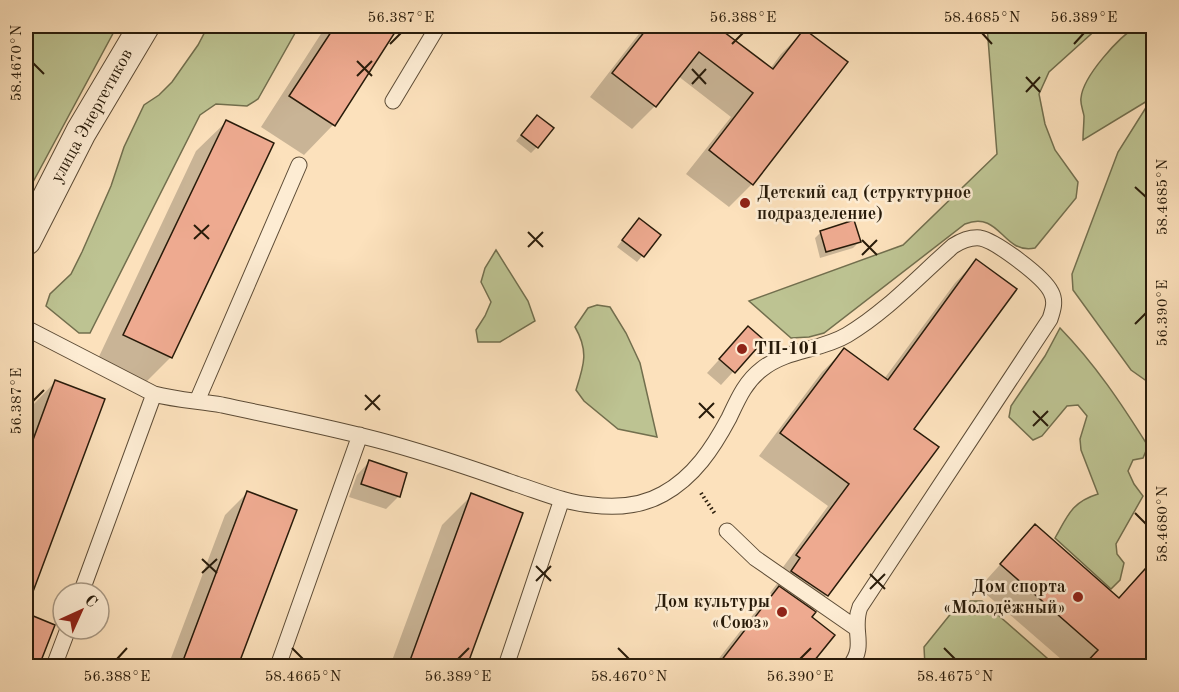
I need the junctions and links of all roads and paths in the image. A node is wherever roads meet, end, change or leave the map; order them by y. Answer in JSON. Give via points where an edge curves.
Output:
{"nodes":[{"id":1,"x":144,"y":26,"type":"edge"},
{"id":2,"x":438,"y":26,"type":"edge"},
{"id":3,"x":393,"y":100,"type":"dead end"},
{"id":4,"x":299,"y":165,"type":"dead end"},
{"id":5,"x":26,"y":240,"type":"edge"},
{"id":6,"x":26,"y":328,"type":"edge"},
{"id":7,"x":153,"y":394,"type":"junction"},
{"id":8,"x":197,"y":401,"type":"junction"},
{"id":9,"x":360,"y":435,"type":"junction"},
{"id":10,"x":691,"y":474,"type":"junction"},
{"id":11,"x":562,"y":499,"type":"junction"},
{"id":12,"x":727,"y":531,"type":"joint"},
{"id":13,"x":85,"y":581,"type":"edge"},
{"id":14,"x":856,"y":627,"type":"junction"},
{"id":15,"x":63,"y":641,"type":"edge"},
{"id":16,"x":54,"y":666,"type":"edge"},
{"id":17,"x":278,"y":666,"type":"edge"},
{"id":18,"x":506,"y":666,"type":"edge"},
{"id":19,"x":850,"y":666,"type":"edge"}],
"edges":[{"from":1,"to":5,"type":"street","name":"улица Энергетиков","via":[[81,132]]},
{"from":2,"to":3,"type":"lane"},
{"from":4,"to":8,"type":"lane"},
{"from":6,"to":7,"type":"lane"},
{"from":7,"to":8,"type":"lane"},
{"from":7,"to":13,"type":"lane"},
{"from":8,"to":9,"type":"lane"},
{"from":9,"to":11,"type":"lane"},
{"from":9,"to":17,"type":"lane"},
{"from":10,"to":11,"type":"lane","via":[[662,495],[622,506]]},
{"from":10,"to":12,"type":"path"},
{"from":10,"to":14,"type":"lane","via":[[713,446],[740,394],[761,370],[783,356],[847,335],[880,312],[961,241],[990,241],[1043,280],[1054,302],[1050,319],[860,607]]},
{"from":11,"to":18,"type":"lane"},
{"from":12,"to":14,"type":"lane","via":[[755,558]]},
{"from":14,"to":19,"type":"lane","via":[[859,651]]},
{"from":15,"to":16,"type":"lane"}]}
